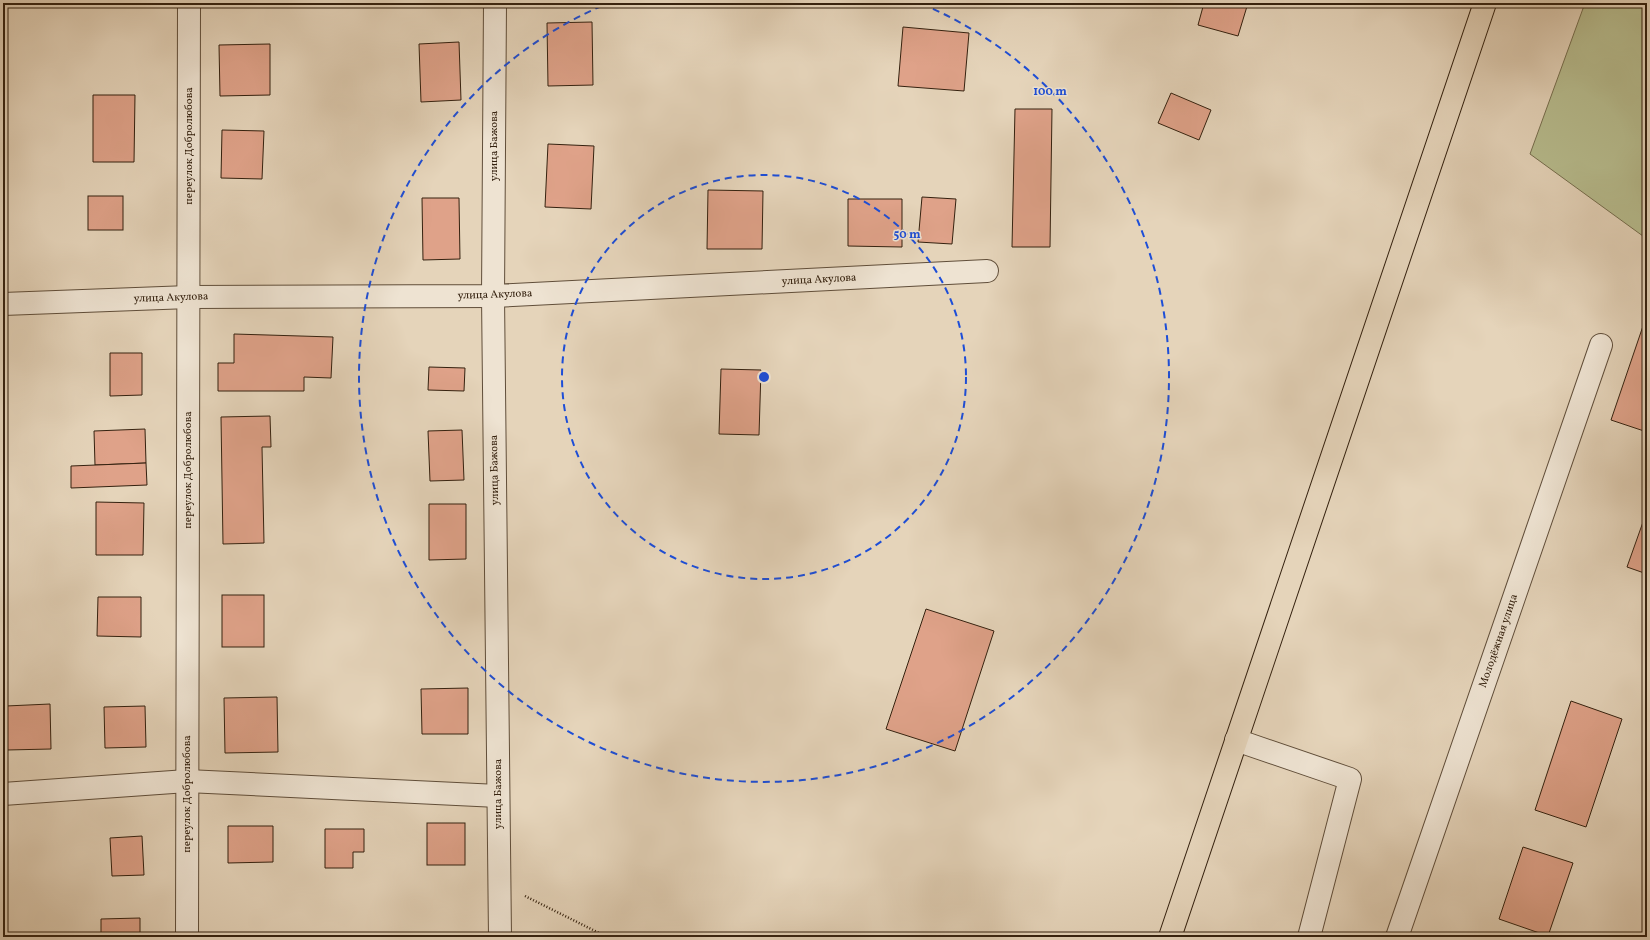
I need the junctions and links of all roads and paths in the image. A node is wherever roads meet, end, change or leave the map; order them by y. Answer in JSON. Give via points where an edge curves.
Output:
{"nodes":[{"id":1,"x":189,"y":3,"type":"edge"},
{"id":2,"x":495,"y":3,"type":"edge"},
{"id":3,"x":1485,"y":3,"type":"edge"},
{"id":4,"x":987,"y":271,"type":"dead end"},
{"id":5,"x":493,"y":296,"type":"junction"},
{"id":6,"x":189,"y":297,"type":"junction"},
{"id":7,"x":3,"y":304,"type":"edge"},
{"id":8,"x":1601,"y":345,"type":"dead end"},
{"id":9,"x":1236,"y":740,"type":"junction"},
{"id":10,"x":187,"y":781,"type":"junction"},
{"id":11,"x":3,"y":794,"type":"edge"},
{"id":12,"x":498,"y":796,"type":"junction"},
{"id":13,"x":498,"y":882,"type":"junction"},
{"id":14,"x":1313,"y":935,"type":"edge"},
{"id":15,"x":187,"y":937,"type":"edge"},
{"id":16,"x":500,"y":937,"type":"edge"},
{"id":17,"x":607,"y":937,"type":"edge"},
{"id":18,"x":1170,"y":937,"type":"edge"},
{"id":19,"x":1397,"y":937,"type":"edge"}],
"edges":[{"from":1,"to":6,"type":"street","name":"переулок Добролюбова"},
{"from":2,"to":5,"type":"street","name":"улица Бажова"},
{"from":3,"to":9,"type":"main road"},
{"from":4,"to":5,"type":"street","name":"улица Акулова"},
{"from":5,"to":6,"type":"street","name":"улица Акулова"},
{"from":5,"to":12,"type":"street","name":"улица Бажова"},
{"from":6,"to":7,"type":"street","name":"улица Акулова"},
{"from":6,"to":10,"type":"street","name":"переулок Добролюбова"},
{"from":8,"to":19,"type":"street","name":"Молодёжная улица"},
{"from":9,"to":14,"type":"street","via":[[1350,779]]},
{"from":9,"to":18,"type":"main road"},
{"from":10,"to":11,"type":"street"},
{"from":10,"to":12,"type":"street"},
{"from":10,"to":15,"type":"street","name":"переулок Добролюбова"},
{"from":12,"to":13,"type":"street","name":"улица Бажова"},
{"from":13,"to":16,"type":"street","name":"улица Бажова"},
{"from":13,"to":17,"type":"path"}]}
